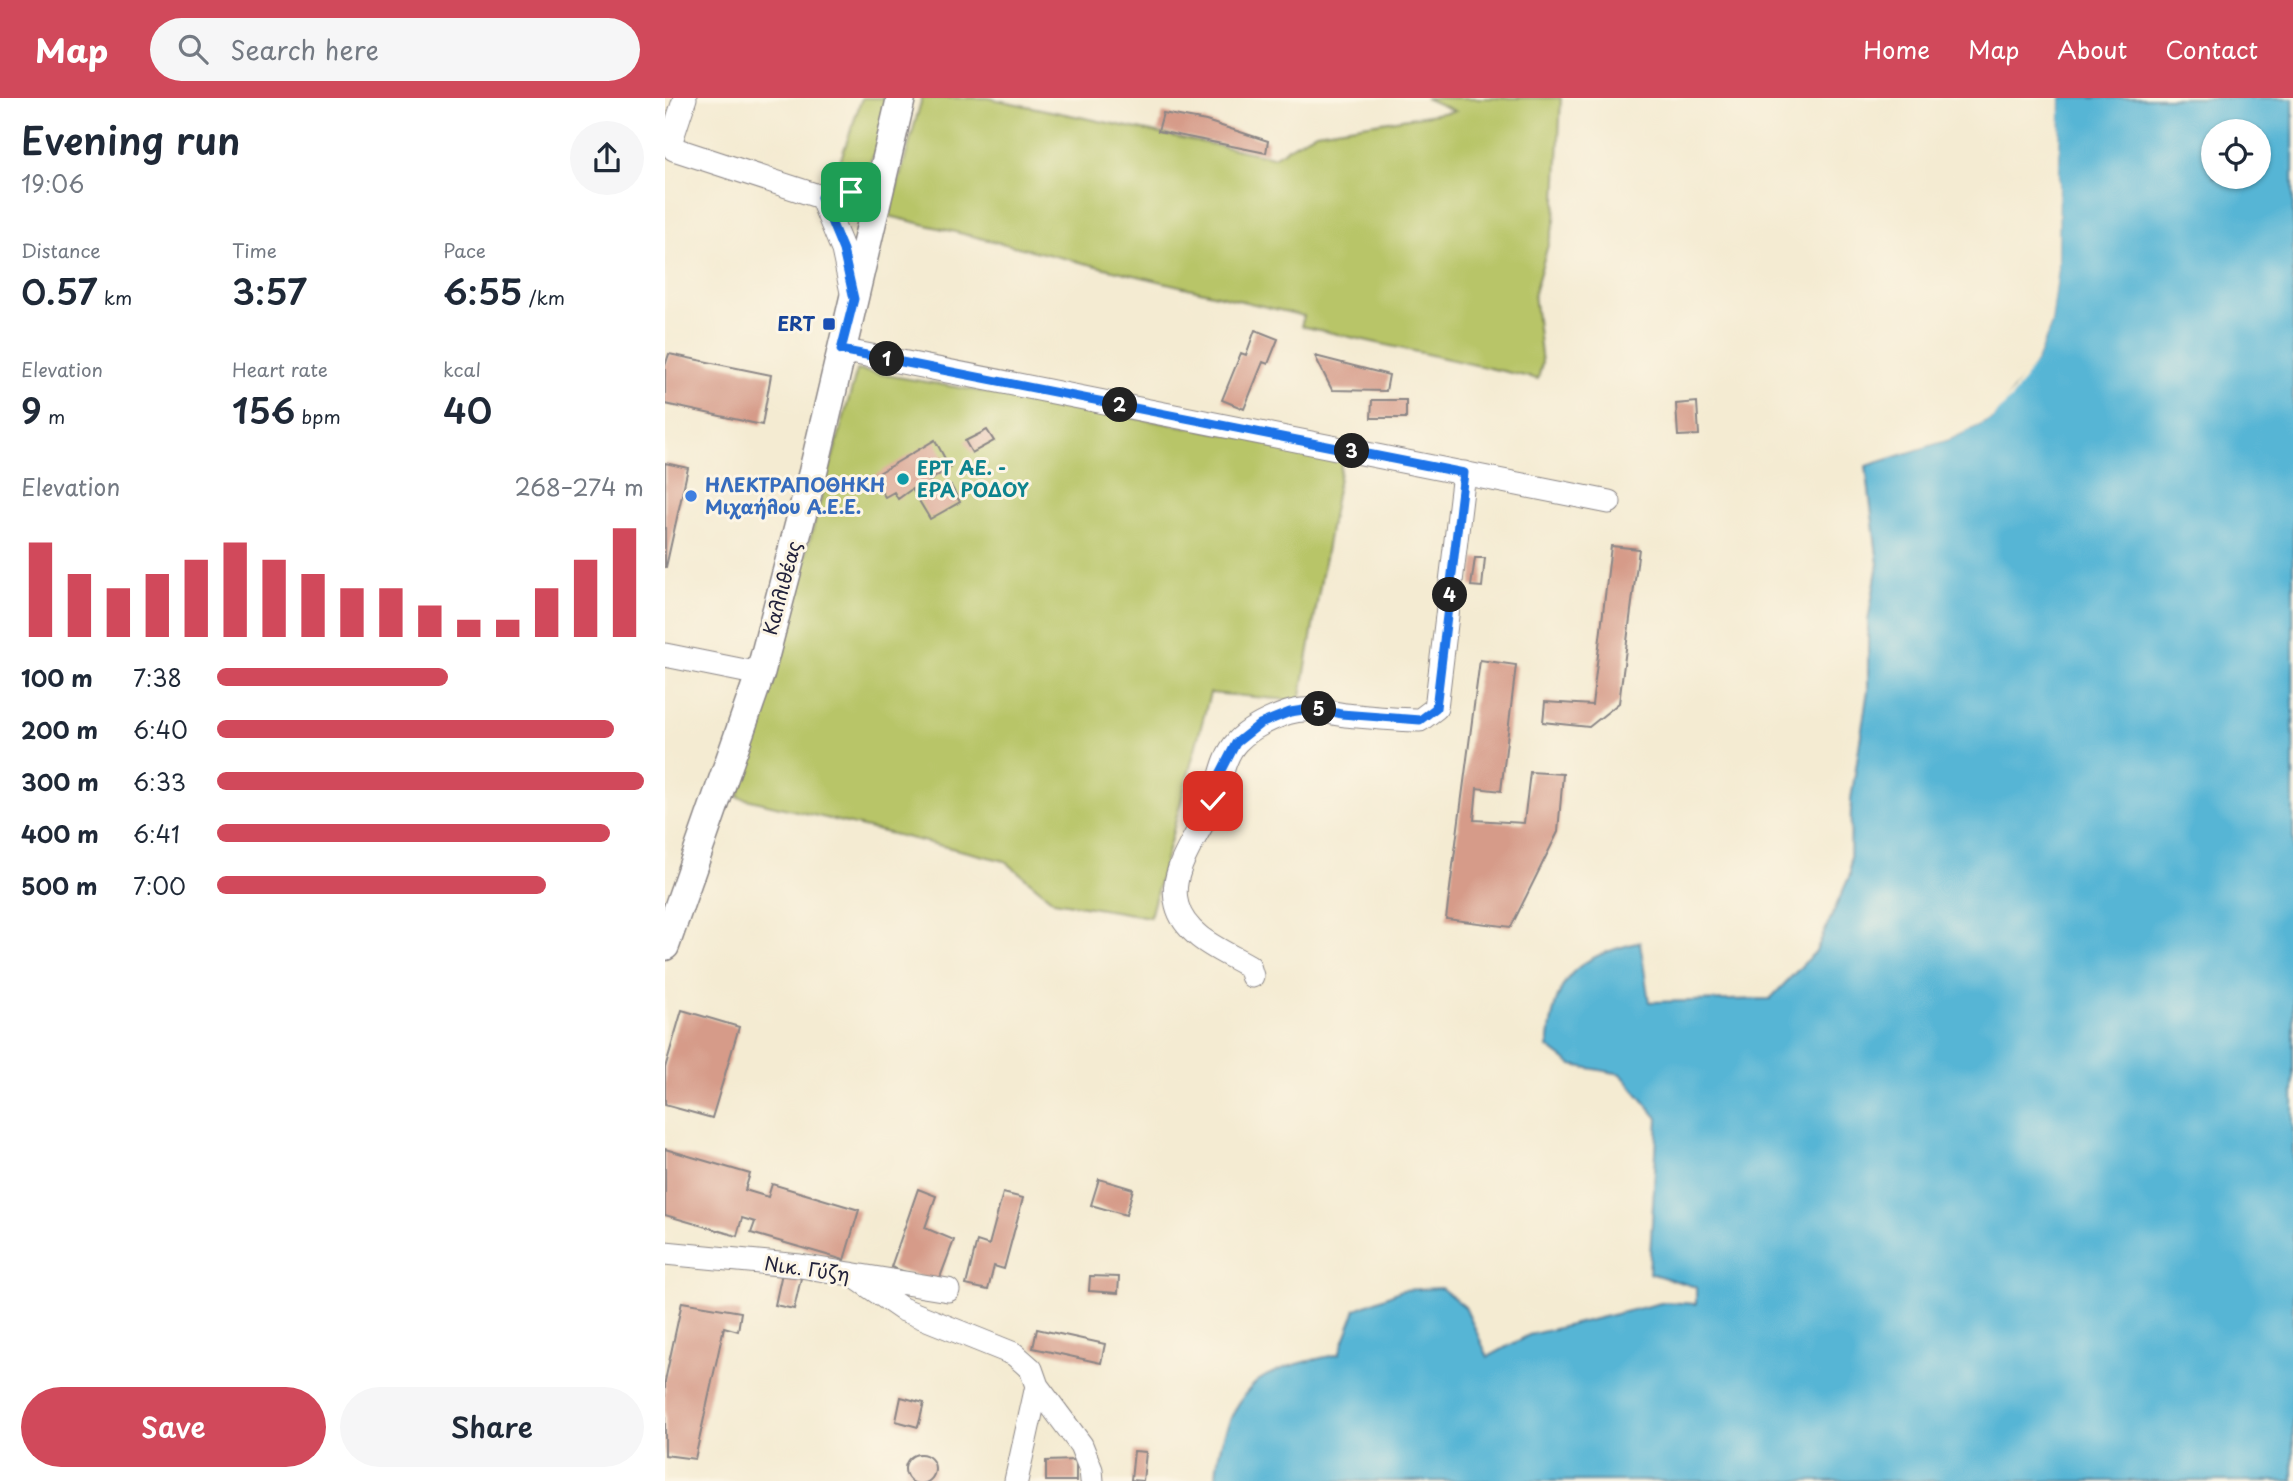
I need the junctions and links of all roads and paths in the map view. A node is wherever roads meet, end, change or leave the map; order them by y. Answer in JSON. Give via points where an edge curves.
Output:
{"nodes":[{"id":1,"x":685,"y":98,"type":"edge"},
{"id":2,"x":901,"y":98,"type":"edge"},
{"id":3,"x":883,"y":173,"type":"junction"},
{"id":4,"x":821,"y":197,"type":"junction"},
{"id":5,"x":854,"y":299,"type":"junction"},
{"id":6,"x":841,"y":350,"type":"junction"},
{"id":7,"x":1464,"y":473,"type":"junction"},
{"id":8,"x":1609,"y":502,"type":"dead end"},
{"id":9,"x":665,"y":655,"type":"edge"},
{"id":10,"x":760,"y":674,"type":"junction"},
{"id":11,"x":665,"y":946,"type":"edge"},
{"id":12,"x":1252,"y":975,"type":"dead end"},
{"id":13,"x":665,"y":1253,"type":"edge"},
{"id":14,"x":851,"y":1274,"type":"junction"},
{"id":15,"x":949,"y":1290,"type":"dead end"},
{"id":16,"x":1037,"y":1386,"type":"junction"},
{"id":17,"x":1016,"y":1481,"type":"edge"},
{"id":18,"x":1092,"y":1481,"type":"edge"}],
"edges":[{"from":1,"to":4,"type":"street","via":[[671,141],[674,149]]},
{"from":2,"to":3,"type":"main road","name":"Καλλιθέας"},
{"from":3,"to":4,"type":"street","via":[[851,192]]},
{"from":3,"to":5,"type":"main road","name":"Καλλιθέας"},
{"from":4,"to":5,"type":"street","via":[[843,250]]},
{"from":5,"to":6,"type":"main road","name":"Καλλιθέας"},
{"from":6,"to":7,"type":"street"},
{"from":6,"to":10,"type":"main road","name":"Καλλιθέας"},
{"from":7,"to":8,"type":"street"},
{"from":7,"to":12,"type":"street","via":[[1436,708],[1420,720],[1317,708],[1290,712],[1260,724],[1236,743],[1220,774],[1213,801],[1177,881],[1176,904],[1202,940],[1248,965]]},
{"from":9,"to":10,"type":"street"},
{"from":10,"to":11,"type":"main road","name":"Καλλιθέας"},
{"from":13,"to":14,"type":"street","name":"Νικ. Γύζη"},
{"from":14,"to":15,"type":"street","name":"Νικ. Γύζη"},
{"from":14,"to":16,"type":"street","via":[[902,1310],[1014,1354],[1031,1369]]},
{"from":16,"to":17,"type":"street"},
{"from":16,"to":18,"type":"street","via":[[1081,1445]]}]}
